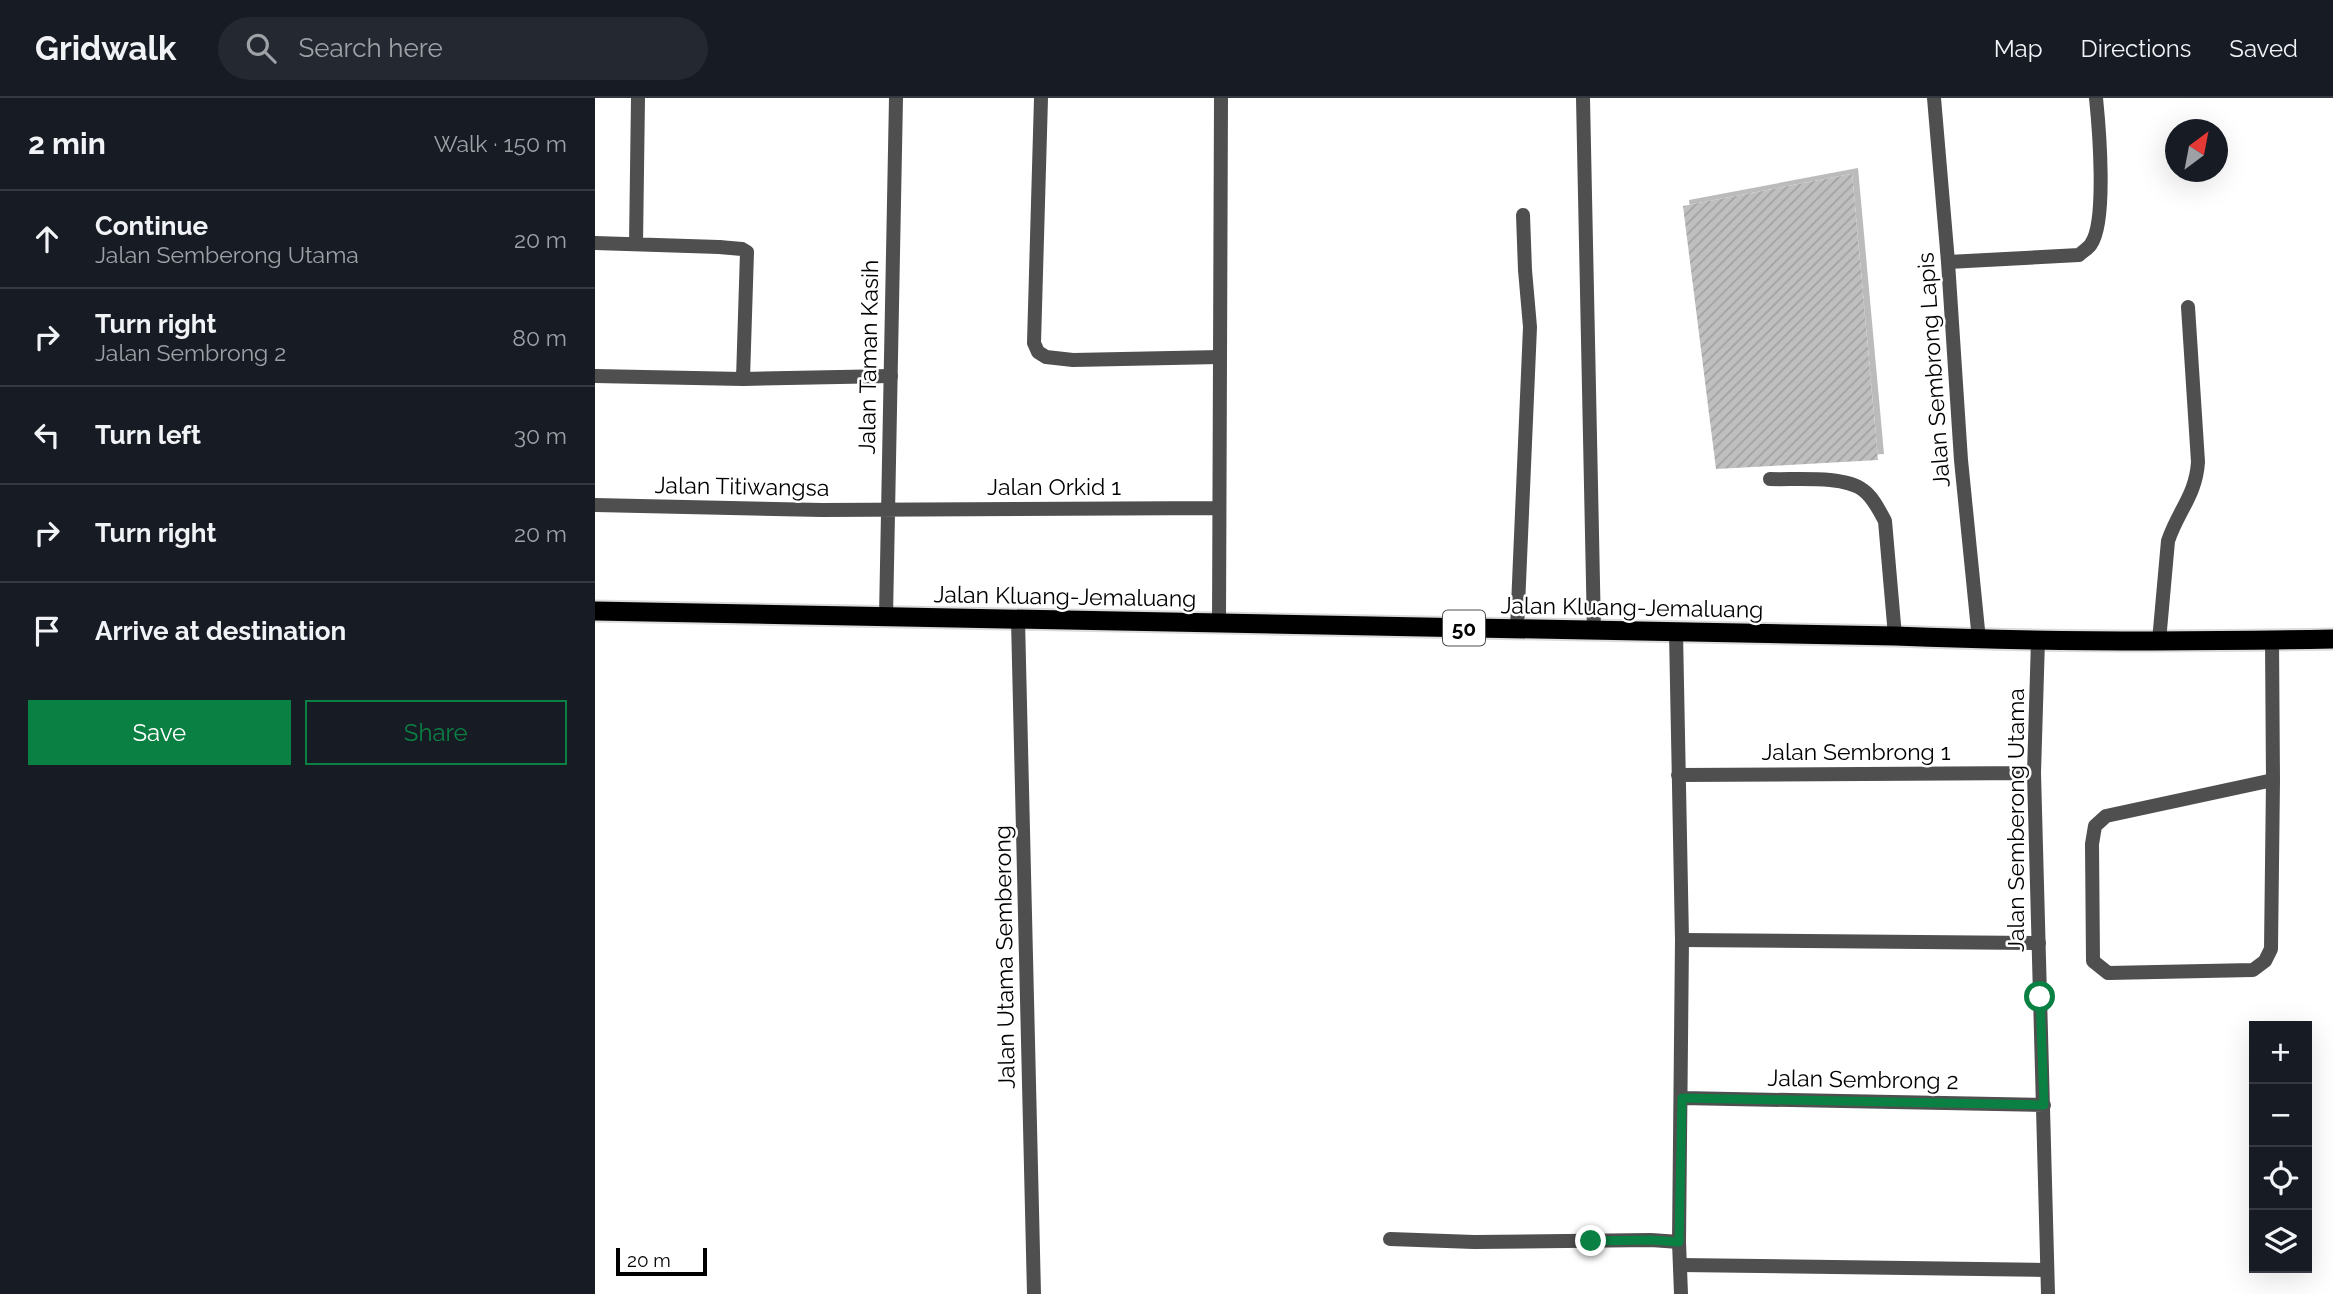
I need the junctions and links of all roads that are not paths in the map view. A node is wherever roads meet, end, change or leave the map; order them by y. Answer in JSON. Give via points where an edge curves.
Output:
{"nodes":[{"id":1,"x":638,"y":98,"type":"edge"},
{"id":2,"x":897,"y":98,"type":"edge"},
{"id":3,"x":1041,"y":98,"type":"edge"},
{"id":4,"x":1221,"y":98,"type":"edge"},
{"id":5,"x":1583,"y":98,"type":"edge"},
{"id":6,"x":1934,"y":98,"type":"edge"},
{"id":7,"x":2096,"y":98,"type":"edge"},
{"id":8,"x":1523,"y":215,"type":"dead end"},
{"id":9,"x":595,"y":243,"type":"edge"},
{"id":10,"x":636,"y":244,"type":"junction"},
{"id":11,"x":1948,"y":262,"type":"junction"},
{"id":12,"x":2188,"y":307,"type":"dead end"},
{"id":13,"x":1220,"y":357,"type":"junction"},
{"id":14,"x":595,"y":376,"type":"edge"},
{"id":15,"x":891,"y":376,"type":"junction"},
{"id":16,"x":744,"y":379,"type":"junction"},
{"id":17,"x":1770,"y":479,"type":"dead end"},
{"id":18,"x":595,"y":505,"type":"edge"},
{"id":19,"x":1219,"y":508,"type":"junction"},
{"id":20,"x":888,"y":510,"type":"junction"},
{"id":21,"x":595,"y":611,"type":"edge"},
{"id":22,"x":886,"y":618,"type":"junction"},
{"id":23,"x":1019,"y":620,"type":"junction"},
{"id":24,"x":1219,"y":623,"type":"junction"},
{"id":25,"x":1517,"y":629,"type":"junction"},
{"id":26,"x":1594,"y":631,"type":"junction"},
{"id":27,"x":1676,"y":632,"type":"junction"},
{"id":28,"x":1895,"y":636,"type":"junction"},
{"id":29,"x":2333,"y":639,"type":"edge"},
{"id":30,"x":1979,"y":640,"type":"junction"},
{"id":31,"x":2038,"y":640,"type":"junction"},
{"id":32,"x":2272,"y":640,"type":"junction"},
{"id":33,"x":2159,"y":641,"type":"junction"},
{"id":34,"x":2034,"y":773,"type":"junction"},
{"id":35,"x":1678,"y":775,"type":"junction"},
{"id":36,"x":2273,"y":780,"type":"junction"},
{"id":37,"x":1682,"y":940,"type":"junction"},
{"id":38,"x":2039,"y":943,"type":"junction"},
{"id":39,"x":1682,"y":1098,"type":"junction"},
{"id":40,"x":2044,"y":1105,"type":"junction"},
{"id":41,"x":1390,"y":1239,"type":"dead end"},
{"id":42,"x":1679,"y":1242,"type":"junction"},
{"id":43,"x":1681,"y":1265,"type":"junction"},
{"id":44,"x":2047,"y":1270,"type":"junction"},
{"id":45,"x":1034,"y":1294,"type":"edge"},
{"id":46,"x":1681,"y":1294,"type":"edge"},
{"id":47,"x":2049,"y":1294,"type":"edge"}],
"edges":[{"from":1,"to":10,"type":"street"},
{"from":2,"to":15,"type":"street","name":"Jalan Taman Kasih"},
{"from":3,"to":13,"type":"street","via":[[1034,343],[1038,352],[1073,360]]},
{"from":4,"to":13,"type":"street"},
{"from":5,"to":26,"type":"street"},
{"from":6,"to":11,"type":"street","name":"Jalan Sembrong Lapis"},
{"from":7,"to":11,"type":"street","via":[[2101,144],[2099,222],[2091,244],[2079,255]]},
{"from":8,"to":25,"type":"street","via":[[1529,327]]},
{"from":9,"to":10,"type":"street"},
{"from":10,"to":16,"type":"street","via":[[747,252]]},
{"from":11,"to":30,"type":"street","name":"Jalan Sembrong Lapis"},
{"from":12,"to":33,"type":"street","via":[[2198,470],[2193,492],[2168,541]]},
{"from":13,"to":19,"type":"street"},
{"from":14,"to":16,"type":"street"},
{"from":15,"to":16,"type":"street"},
{"from":15,"to":20,"type":"street","name":"Jalan Taman Kasih"},
{"from":17,"to":28,"type":"street","via":[[1849,482],[1876,504],[1885,521]]},
{"from":18,"to":20,"type":"street","name":"Jalan Titiwangsa"},
{"from":19,"to":20,"type":"street","name":"Jalan Orkid 1"},
{"from":19,"to":24,"type":"street"},
{"from":20,"to":22,"type":"street","name":"Jalan Taman Kasih"},
{"from":21,"to":22,"type":"highway","name":"Jalan Kluang-Jemaluang","number":"50"},
{"from":22,"to":23,"type":"highway","name":"Jalan Kluang-Jemaluang","number":"50"},
{"from":23,"to":24,"type":"highway","name":"Jalan Kluang-Jemaluang","number":"50"},
{"from":23,"to":45,"type":"street","name":"Jalan Utama Semberong"},
{"from":24,"to":25,"type":"highway","name":"Jalan Kluang-Jemaluang","number":"50"},
{"from":25,"to":26,"type":"highway","name":"Jalan Kluang-Jemaluang","number":"50"},
{"from":26,"to":27,"type":"highway","name":"Jalan Kluang-Jemaluang","number":"50"},
{"from":27,"to":28,"type":"highway","name":"Jalan Kluang-Jemaluang","number":"50"},
{"from":27,"to":35,"type":"street"},
{"from":28,"to":30,"type":"highway","name":"Jalan Kluang-Jemaluang","number":"50"},
{"from":29,"to":32,"type":"highway","name":"Jalan Kluang-Jemaluang","number":"50"},
{"from":30,"to":31,"type":"highway","name":"Jalan Kluang-Jemaluang","number":"50"},
{"from":31,"to":33,"type":"highway","name":"Jalan Kluang-Jemaluang","number":"50"},
{"from":31,"to":34,"type":"street","name":"Jalan Semberong Utama"},
{"from":32,"to":33,"type":"highway","name":"Jalan Kluang-Jemaluang","number":"50"},
{"from":32,"to":36,"type":"street"},
{"from":34,"to":35,"type":"street","name":"Jalan Sembrong 1"},
{"from":34,"to":38,"type":"street","name":"Jalan Semberong Utama"},
{"from":35,"to":37,"type":"street"},
{"from":36,"to":36,"type":"street","via":[[2106,816],[2095,826],[2092,961],[2099,968],[2109,974],[2253,970],[2265,961],[2271,949]]},
{"from":37,"to":38,"type":"street"},
{"from":37,"to":39,"type":"street"},
{"from":38,"to":40,"type":"street","name":"Jalan Semberong Utama"},
{"from":39,"to":40,"type":"street","name":"Jalan Sembrong 2"},
{"from":39,"to":42,"type":"street"},
{"from":40,"to":44,"type":"street","name":"Jalan Semberong Utama"},
{"from":41,"to":42,"type":"street"},
{"from":42,"to":43,"type":"street"},
{"from":43,"to":44,"type":"street"},
{"from":43,"to":46,"type":"street"},
{"from":44,"to":47,"type":"street","name":"Jalan Semberong Utama"}]}
